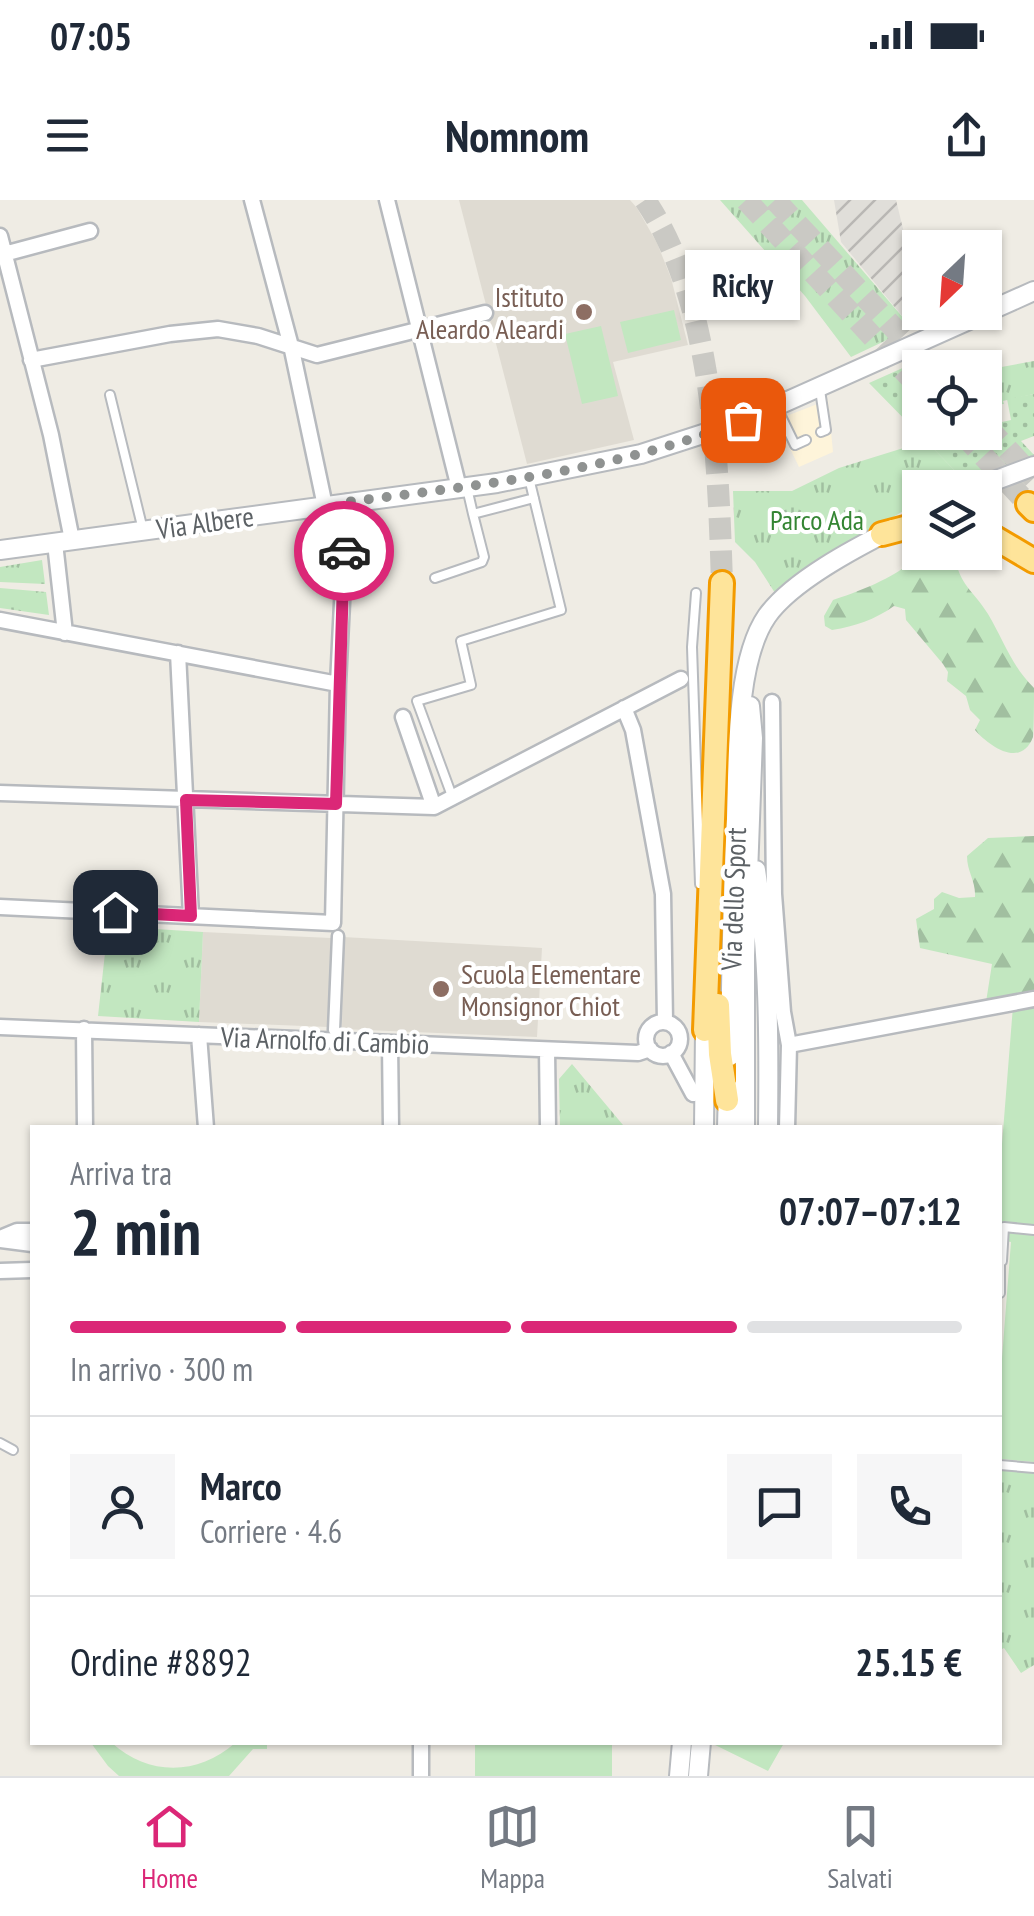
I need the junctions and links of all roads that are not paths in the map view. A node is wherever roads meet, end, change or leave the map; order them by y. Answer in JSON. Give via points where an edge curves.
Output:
{"nodes":[{"id":1,"x":252,"y":200,"type":"edge"},
{"id":2,"x":387,"y":200,"type":"edge"},
{"id":3,"x":90,"y":231,"type":"dead end"},
{"id":4,"x":0,"y":236,"type":"edge"},
{"id":5,"x":4,"y":254,"type":"junction"},
{"id":6,"x":1034,"y":290,"type":"edge"},
{"id":7,"x":485,"y":312,"type":"dead end"},
{"id":8,"x":420,"y":329,"type":"junction"},
{"id":9,"x":292,"y":350,"type":"junction"},
{"id":10,"x":31,"y":360,"type":"junction"},
{"id":11,"x":820,"y":387,"type":"junction"},
{"id":12,"x":110,"y":395,"type":"dead end"},
{"id":13,"x":776,"y":406,"type":"junction"},
{"id":14,"x":822,"y":432,"type":"dead end"},
{"id":15,"x":806,"y":440,"type":"dead end"},
{"id":16,"x":1034,"y":466,"type":"edge"},
{"id":17,"x":529,"y":478,"type":"junction"},
{"id":18,"x":1002,"y":478,"type":"edge"},
{"id":19,"x":463,"y":487,"type":"junction"},
{"id":20,"x":534,"y":498,"type":"junction"},
{"id":21,"x":346,"y":502,"type":"junction"},
{"id":22,"x":324,"y":506,"type":"junction"},
{"id":23,"x":472,"y":514,"type":"junction"},
{"id":24,"x":902,"y":524,"type":"edge"},
{"id":25,"x":902,"y":529,"type":"edge"},
{"id":26,"x":143,"y":530,"type":"junction"},
{"id":27,"x":882,"y":534,"type":"junction"},
{"id":28,"x":64,"y":542,"type":"junction"},
{"id":29,"x":1002,"y":542,"type":"edge"},
{"id":30,"x":0,"y":550,"type":"edge"},
{"id":31,"x":1034,"y":562,"type":"edge"},
{"id":32,"x":435,"y":578,"type":"dead end"},
{"id":33,"x":722,"y":583,"type":"tunnel mouth"},
{"id":34,"x":696,"y":594,"type":"dead end"},
{"id":35,"x":0,"y":620,"type":"edge"},
{"id":36,"x":66,"y":633,"type":"junction"},
{"id":37,"x":178,"y":653,"type":"junction"},
{"id":38,"x":748,"y":670,"type":"junction"},
{"id":39,"x":681,"y":679,"type":"dead end"},
{"id":40,"x":338,"y":684,"type":"junction"},
{"id":41,"x":772,"y":702,"type":"dead end"},
{"id":42,"x":624,"y":708,"type":"junction"},
{"id":43,"x":403,"y":717,"type":"dead end"},
{"id":44,"x":0,"y":793,"type":"edge"},
{"id":45,"x":452,"y":799,"type":"junction"},
{"id":46,"x":186,"y":800,"type":"junction"},
{"id":47,"x":336,"y":804,"type":"junction"},
{"id":48,"x":434,"y":807,"type":"junction"},
{"id":49,"x":750,"y":825,"type":"junction"},
{"id":50,"x":714,"y":837,"type":"junction"},
{"id":51,"x":0,"y":908,"type":"edge"},
{"id":52,"x":191,"y":916,"type":"junction"},
{"id":53,"x":335,"y":930,"type":"junction"},
{"id":54,"x":1034,"y":998,"type":"edge"},
{"id":55,"x":665,"y":1022,"type":"junction"},
{"id":56,"x":0,"y":1027,"type":"edge"},
{"id":57,"x":84,"y":1030,"type":"junction"},
{"id":58,"x":334,"y":1030,"type":"dead end"},
{"id":59,"x":705,"y":1030,"type":"junction"},
{"id":60,"x":199,"y":1036,"type":"junction"},
{"id":61,"x":390,"y":1043,"type":"junction"},
{"id":62,"x":789,"y":1045,"type":"junction"},
{"id":63,"x":650,"y":1049,"type":"junction"},
{"id":64,"x":547,"y":1050,"type":"junction"},
{"id":65,"x":671,"y":1053,"type":"junction"},
{"id":66,"x":693,"y":1094,"type":"dead end"},
{"id":67,"x":727,"y":1100,"type":"junction"},
{"id":68,"x":85,"y":1125,"type":"edge"},
{"id":69,"x":206,"y":1125,"type":"edge"},
{"id":70,"x":391,"y":1125,"type":"edge"},
{"id":71,"x":548,"y":1125,"type":"edge"},
{"id":72,"x":704,"y":1125,"type":"edge"},
{"id":73,"x":727,"y":1125,"type":"edge"},
{"id":74,"x":745,"y":1125,"type":"edge"},
{"id":75,"x":768,"y":1125,"type":"edge"},
{"id":76,"x":787,"y":1125,"type":"edge"},
{"id":77,"x":1034,"y":1230,"type":"edge"},
{"id":78,"x":30,"y":1231,"type":"edge"},
{"id":79,"x":0,"y":1239,"type":"edge"},
{"id":80,"x":30,"y":1244,"type":"edge"},
{"id":81,"x":1002,"y":1250,"type":"edge"},
{"id":82,"x":0,"y":1270,"type":"edge"},
{"id":83,"x":30,"y":1270,"type":"edge"},
{"id":84,"x":0,"y":1443,"type":"edge"},
{"id":85,"x":13,"y":1450,"type":"dead end"},
{"id":86,"x":1002,"y":1465,"type":"edge"},
{"id":87,"x":1034,"y":1468,"type":"edge"},
{"id":88,"x":421,"y":1745,"type":"edge"},
{"id":89,"x":682,"y":1745,"type":"edge"},
{"id":90,"x":701,"y":1745,"type":"edge"},
{"id":91,"x":421,"y":1776,"type":"edge"},
{"id":92,"x":679,"y":1776,"type":"edge"},
{"id":93,"x":698,"y":1776,"type":"edge"}],
"edges":[{"from":1,"to":9,"type":"street"},
{"from":2,"to":8,"type":"street"},
{"from":3,"to":5,"type":"street"},
{"from":4,"to":5,"type":"street"},
{"from":5,"to":10,"type":"street"},
{"from":6,"to":11,"type":"street","name":"Via Albere"},
{"from":7,"to":8,"type":"street"},
{"from":8,"to":9,"type":"street","via":[[317,355]]},
{"from":8,"to":19,"type":"street"},
{"from":9,"to":10,"type":"street","via":[[218,329]]},
{"from":9,"to":22,"type":"street"},
{"from":10,"to":28,"type":"street","via":[[51,435]]},
{"from":11,"to":13,"type":"street","name":"Via Albere"},
{"from":11,"to":14,"type":"lane"},
{"from":12,"to":26,"type":"lane"},
{"from":13,"to":15,"type":"lane","via":[[795,445]]},
{"from":13,"to":17,"type":"street","name":"Via Albere","via":[[680,444]]},
{"from":16,"to":18,"type":"street"},
{"from":17,"to":19,"type":"street","name":"Via Albere"},
{"from":17,"to":20,"type":"lane"},
{"from":19,"to":21,"type":"street","name":"Via Albere"},
{"from":19,"to":23,"type":"lane"},
{"from":20,"to":23,"type":"lane"},
{"from":20,"to":45,"type":"lane","via":[[562,610],[460,641],[472,685],[416,701]]},
{"from":21,"to":22,"type":"street","name":"Via Albere"},
{"from":21,"to":40,"type":"street"},
{"from":22,"to":26,"type":"street","name":"Via Albere"},
{"from":23,"to":32,"type":"lane","via":[[482,562]]},
{"from":24,"to":27,"type":"street","name":"Via dello Sport"},
{"from":25,"to":27,"type":"highway"},
{"from":26,"to":28,"type":"street","name":"Via Albere"},
{"from":27,"to":38,"type":"street","name":"Via dello Sport","via":[[779,602],[765,618]]},
{"from":28,"to":30,"type":"street","name":"Via Albere"},
{"from":28,"to":36,"type":"street"},
{"from":29,"to":31,"type":"highway"},
{"from":33,"to":50,"type":"highway"},
{"from":34,"to":59,"type":"lane","via":[[692,647]]},
{"from":35,"to":36,"type":"street"},
{"from":36,"to":37,"type":"street"},
{"from":37,"to":40,"type":"street"},
{"from":37,"to":46,"type":"street"},
{"from":38,"to":49,"type":"street","name":"Via dello Sport"},
{"from":38,"to":67,"type":"street","name":"Via dello Sport","via":[[738,733]]},
{"from":39,"to":42,"type":"street"},
{"from":40,"to":47,"type":"street"},
{"from":41,"to":62,"type":"street","via":[[774,894]]},
{"from":42,"to":45,"type":"street"},
{"from":42,"to":55,"type":"street","via":[[663,894]]},
{"from":43,"to":48,"type":"street"},
{"from":44,"to":46,"type":"street"},
{"from":45,"to":48,"type":"street"},
{"from":46,"to":47,"type":"street"},
{"from":46,"to":52,"type":"street"},
{"from":47,"to":48,"type":"street"},
{"from":47,"to":53,"type":"street"},
{"from":49,"to":74,"type":"street","name":"Via dello Sport"},
{"from":49,"to":75,"type":"street","via":[[762,906]]},
{"from":50,"to":59,"type":"highway"},
{"from":50,"to":67,"type":"highway"},
{"from":51,"to":52,"type":"street"},
{"from":52,"to":53,"type":"street"},
{"from":53,"to":58,"type":"street"},
{"from":54,"to":62,"type":"street"},
{"from":55,"to":63,"type":"street","via":[[647,1033]]},
{"from":55,"to":65,"type":"street","via":[[679,1035]]},
{"from":56,"to":57,"type":"street","name":"Via Arnolfo di Cambio"},
{"from":57,"to":60,"type":"street","name":"Via Arnolfo di Cambio"},
{"from":57,"to":68,"type":"street"},
{"from":59,"to":72,"type":"street"},
{"from":60,"to":61,"type":"street","name":"Via Arnolfo di Cambio"},
{"from":60,"to":69,"type":"street"},
{"from":61,"to":64,"type":"street","name":"Via Arnolfo di Cambio"},
{"from":61,"to":70,"type":"street"},
{"from":62,"to":76,"type":"street"},
{"from":63,"to":64,"type":"street","name":"Via Arnolfo di Cambio"},
{"from":63,"to":65,"type":"street"},
{"from":64,"to":71,"type":"street"},
{"from":65,"to":66,"type":"street"},
{"from":67,"to":73,"type":"street","name":"Via dello Sport"},
{"from":77,"to":81,"type":"lane","via":[[1004,1227]]},
{"from":78,"to":79,"type":"street"},
{"from":79,"to":80,"type":"street"},
{"from":82,"to":83,"type":"street"},
{"from":84,"to":85,"type":"lane"},
{"from":86,"to":87,"type":"lane"},
{"from":88,"to":91,"type":"street"},
{"from":89,"to":92,"type":"street"},
{"from":90,"to":93,"type":"street"}]}
